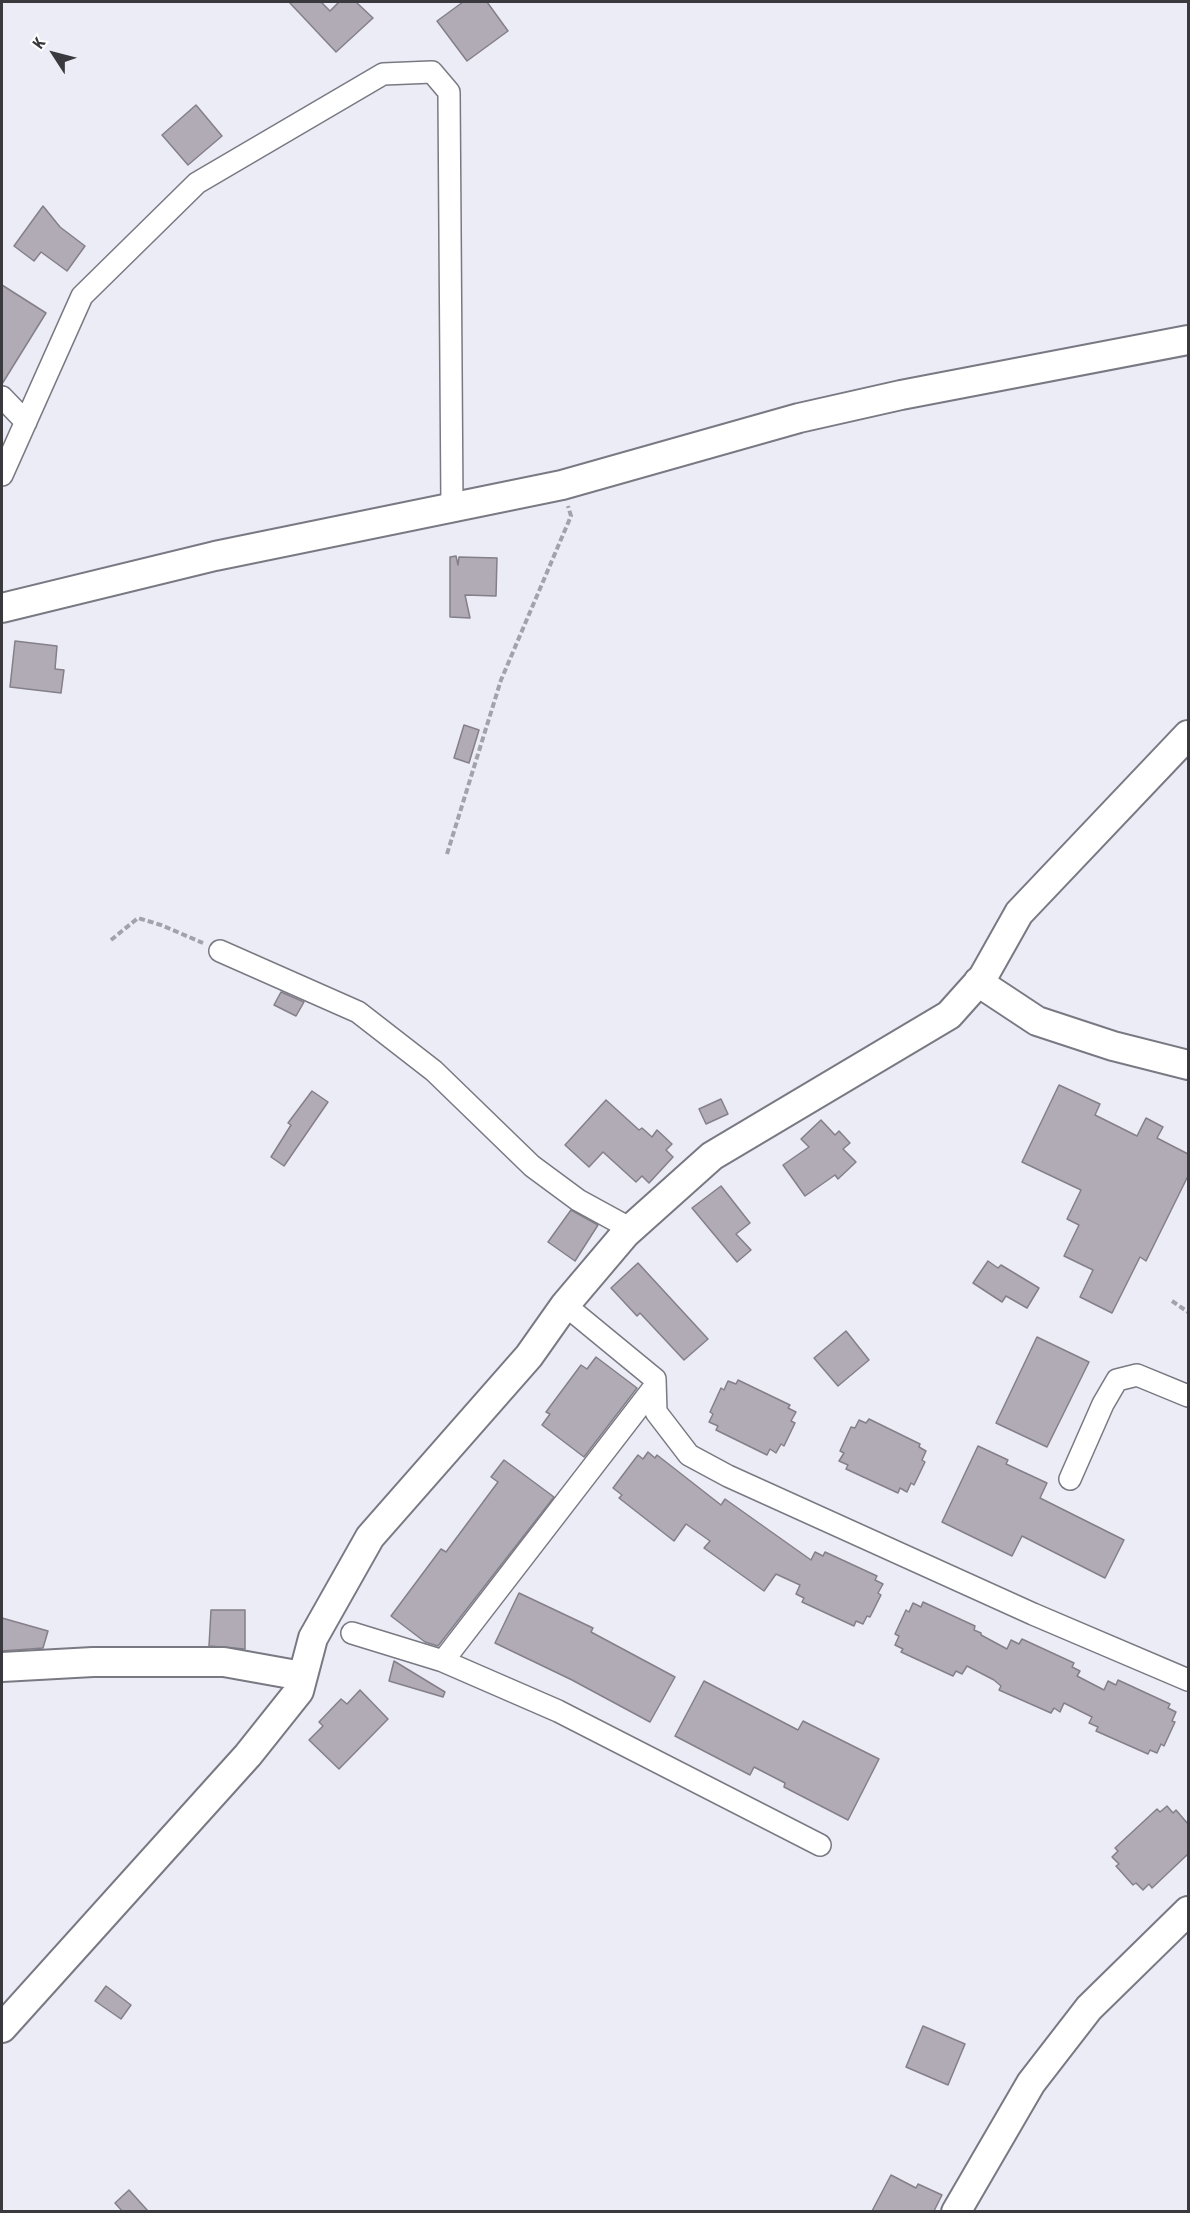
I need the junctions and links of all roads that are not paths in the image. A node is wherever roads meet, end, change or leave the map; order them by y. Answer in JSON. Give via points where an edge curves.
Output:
{"nodes":[{"id":1,"x":1188,"y":340,"type":"edge"},
{"id":2,"x":2,"y":397,"type":"edge"},
{"id":3,"x":26,"y":422,"type":"junction"},
{"id":4,"x":2,"y":475,"type":"edge"},
{"id":5,"x":452,"y":506,"type":"junction"},
{"id":6,"x":2,"y":608,"type":"edge"},
{"id":7,"x":1188,"y":735,"type":"edge"},
{"id":8,"x":220,"y":951,"type":"road end"},
{"id":9,"x":978,"y":982,"type":"junction"},
{"id":10,"x":1188,"y":1065,"type":"edge"},
{"id":11,"x":631,"y":1229,"type":"junction"},
{"id":12,"x":565,"y":1305,"type":"junction"},
{"id":13,"x":655,"y":1386,"type":"junction"},
{"id":14,"x":1188,"y":1396,"type":"edge"},
{"id":15,"x":1070,"y":1479,"type":"dead end"},
{"id":16,"x":352,"y":1633,"type":"dead end"},
{"id":17,"x":443,"y":1661,"type":"junction"},
{"id":18,"x":2,"y":1667,"type":"edge"},
{"id":19,"x":302,"y":1676,"type":"junction"},
{"id":20,"x":1188,"y":1680,"type":"edge"},
{"id":21,"x":820,"y":1845,"type":"dead end"},
{"id":22,"x":1188,"y":1911,"type":"edge"},
{"id":23,"x":2,"y":2028,"type":"edge"},
{"id":24,"x":956,"y":2211,"type":"edge"}],
"edges":[{"from":1,"to":5,"type":"street","via":[[799,418],[562,485]]},
{"from":2,"to":3,"type":"street"},
{"from":3,"to":4,"type":"street"},
{"from":3,"to":5,"type":"street","via":[[82,296],[197,183],[383,74],[432,72],[449,92]]},
{"from":5,"to":6,"type":"street","via":[[215,556]]},
{"from":7,"to":9,"type":"street","via":[[1019,913]]},
{"from":8,"to":11,"type":"street","via":[[358,1012],[434,1071],[532,1166],[578,1200]]},
{"from":9,"to":10,"type":"street","via":[[1037,1021]]},
{"from":9,"to":11,"type":"street","via":[[949,1015],[712,1156]]},
{"from":11,"to":12,"type":"street"},
{"from":12,"to":13,"type":"street","via":[[655,1379]]},
{"from":12,"to":19,"type":"street","via":[[529,1356],[370,1537],[313,1638]]},
{"from":13,"to":17,"type":"street"},
{"from":13,"to":20,"type":"street","via":[[656,1412],[689,1455],[1034,1614]]},
{"from":14,"to":15,"type":"street","via":[[1137,1375],[1117,1380]]},
{"from":16,"to":17,"type":"street"},
{"from":17,"to":21,"type":"street","via":[[558,1711]]},
{"from":18,"to":19,"type":"street","via":[[224,1662]]},
{"from":19,"to":23,"type":"street","via":[[299,1691],[248,1755]]},
{"from":22,"to":24,"type":"street","via":[[1082,2017],[1031,2084]]}]}
